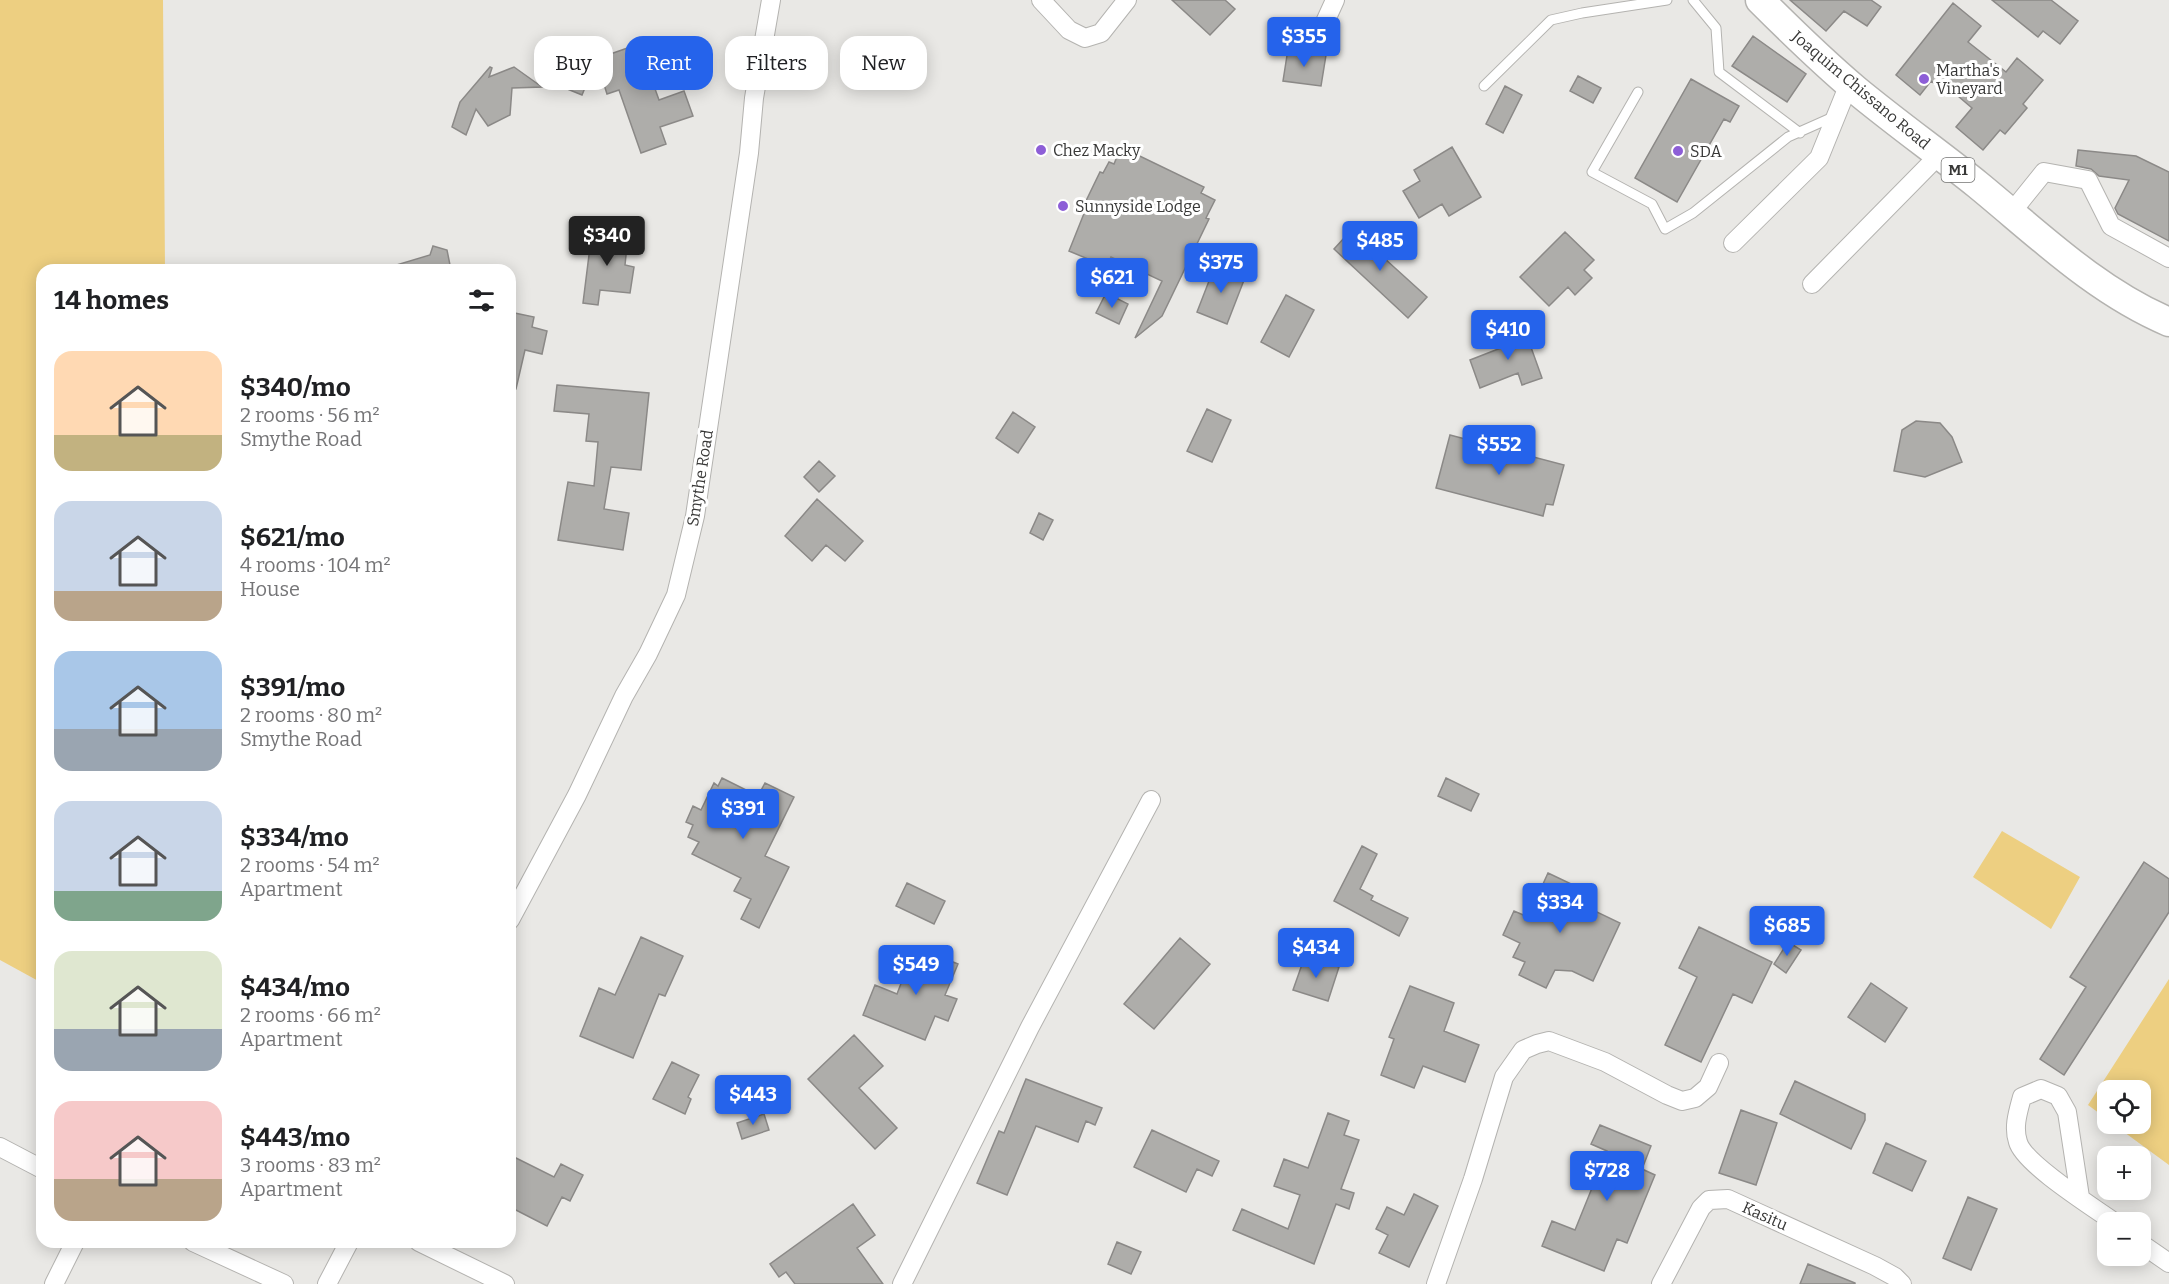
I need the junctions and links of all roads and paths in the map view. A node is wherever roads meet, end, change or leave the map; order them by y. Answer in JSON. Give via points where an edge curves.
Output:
{"nodes":[{"id":1,"x":771,"y":0,"type":"edge"},
{"id":2,"x":1041,"y":0,"type":"edge"},
{"id":3,"x":1127,"y":0,"type":"edge"},
{"id":4,"x":1335,"y":0,"type":"edge"},
{"id":5,"x":1667,"y":0,"type":"edge"},
{"id":6,"x":1693,"y":0,"type":"edge"},
{"id":7,"x":1760,"y":0,"type":"edge"},
{"id":8,"x":1320,"y":33,"type":"dead end"},
{"id":9,"x":1849,"y":84,"type":"junction"},
{"id":10,"x":1484,"y":86,"type":"dead end"},
{"id":11,"x":1638,"y":92,"type":"dead end"},
{"id":12,"x":1836,"y":117,"type":"junction"},
{"id":13,"x":1800,"y":133,"type":"junction"},
{"id":14,"x":1939,"y":155,"type":"junction"},
{"id":15,"x":2011,"y":213,"type":"junction"},
{"id":16,"x":1733,"y":243,"type":"dead end"},
{"id":17,"x":2169,"y":258,"type":"edge"},
{"id":18,"x":1812,"y":284,"type":"dead end"},
{"id":19,"x":2169,"y":322,"type":"edge"},
{"id":20,"x":1151,"y":800,"type":"dead end"},
{"id":21,"x":516,"y":909,"type":"edge"},
{"id":22,"x":1719,"y":1062,"type":"dead end"},
{"id":23,"x":0,"y":1147,"type":"edge"},
{"id":24,"x":36,"y":1166,"type":"edge"},
{"id":25,"x":2080,"y":1197,"type":"junction"},
{"id":26,"x":2100,"y":1212,"type":"edge"},
{"id":27,"x":72,"y":1248,"type":"edge"},
{"id":28,"x":206,"y":1248,"type":"edge"},
{"id":29,"x":346,"y":1248,"type":"edge"},
{"id":30,"x":431,"y":1248,"type":"edge"},
{"id":31,"x":2151,"y":1251,"type":"edge"},
{"id":32,"x":2169,"y":1263,"type":"edge"},
{"id":33,"x":54,"y":1284,"type":"edge"},
{"id":34,"x":284,"y":1284,"type":"edge"},
{"id":35,"x":327,"y":1284,"type":"edge"},
{"id":36,"x":505,"y":1284,"type":"edge"},
{"id":37,"x":902,"y":1284,"type":"edge"},
{"id":38,"x":1436,"y":1284,"type":"edge"},
{"id":39,"x":1661,"y":1284,"type":"edge"},
{"id":40,"x":1902,"y":1284,"type":"edge"}],
"edges":[{"from":1,"to":21,"type":"street","name":"Smythe Road","via":[[695,516],[676,595]]},
{"from":2,"to":3,"type":"street","via":[[1069,30],[1085,38],[1101,33]]},
{"from":4,"to":8,"type":"street"},
{"from":5,"to":10,"type":"lane","via":[[1551,20]]},
{"from":6,"to":13,"type":"lane","via":[[1716,28],[1719,72]]},
{"from":7,"to":9,"type":"highway","name":"Joaquim Chissano Road","number":"M1"},
{"from":9,"to":12,"type":"street"},
{"from":9,"to":14,"type":"highway","name":"Joaquim Chissano Road","number":"M1"},
{"from":11,"to":13,"type":"lane","via":[[1592,172],[1652,204],[1665,229],[1693,213],[1788,137]]},
{"from":12,"to":13,"type":"lane"},
{"from":12,"to":16,"type":"street","via":[[1819,158]]},
{"from":14,"to":15,"type":"highway","name":"Joaquim Chissano Road","number":"M1"},
{"from":14,"to":18,"type":"street"},
{"from":15,"to":17,"type":"street","via":[[2044,172],[2088,180],[2111,226]]},
{"from":15,"to":19,"type":"highway","name":"Joaquim Chissano Road","number":"M1","via":[[2100,285]]},
{"from":20,"to":37,"type":"street","via":[[1030,1027]]},
{"from":22,"to":38,"type":"street","via":[[1708,1087],[1695,1098],[1683,1101],[1605,1062],[1550,1041],[1523,1050],[1504,1077]]},
{"from":23,"to":24,"type":"street"},
{"from":25,"to":25,"type":"street","via":[[2032,1163],[2018,1144],[2015,1122],[2022,1096],[2041,1089],[2058,1096],[2067,1112]]},
{"from":25,"to":26,"type":"street"},
{"from":27,"to":33,"type":"street"},
{"from":28,"to":34,"type":"street"},
{"from":29,"to":35,"type":"street"},
{"from":30,"to":36,"type":"street"},
{"from":31,"to":32,"type":"street"},
{"from":39,"to":40,"type":"street","name":"Kasitu","via":[[1701,1208],[1709,1200],[1728,1199],[1875,1266]]}]}
